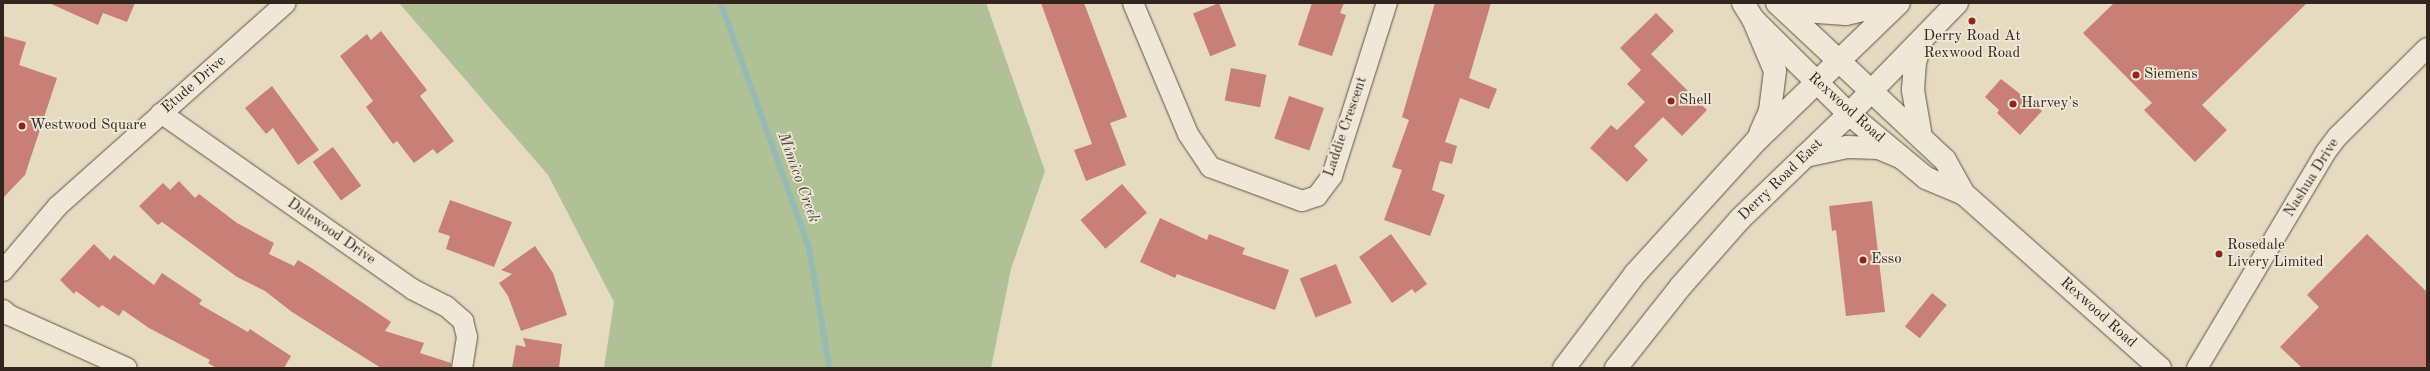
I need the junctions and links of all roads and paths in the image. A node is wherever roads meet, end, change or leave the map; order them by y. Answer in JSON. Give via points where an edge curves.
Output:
{"nodes":[{"id":1,"x":286,"y":3,"type":"edge"},
{"id":2,"x":1133,"y":3,"type":"edge"},
{"id":3,"x":1386,"y":3,"type":"edge"},
{"id":4,"x":1778,"y":3,"type":"edge"},
{"id":5,"x":1781,"y":3,"type":"edge"},
{"id":6,"x":1894,"y":3,"type":"edge"},
{"id":7,"x":1899,"y":3,"type":"edge"},
{"id":8,"x":1957,"y":3,"type":"edge"},
{"id":9,"x":1748,"y":11,"type":"edge"},
{"id":10,"x":1923,"y":37,"type":"junction"},
{"id":11,"x":2427,"y":48,"type":"edge"},
{"id":12,"x":1839,"y":60,"type":"junction"},
{"id":13,"x":1817,"y":83,"type":"junction"},
{"id":14,"x":1871,"y":90,"type":"junction"},
{"id":15,"x":161,"y":113,"type":"junction"},
{"id":16,"x":1849,"y":114,"type":"junction"},
{"id":17,"x":1921,"y":137,"type":"junction"},
{"id":18,"x":1757,"y":140,"type":"junction"},
{"id":19,"x":1804,"y":156,"type":"junction"},
{"id":20,"x":1902,"y":158,"type":"junction"},
{"id":21,"x":1964,"y":194,"type":"junction"},
{"id":22,"x":3,"y":271,"type":"edge"},
{"id":23,"x":3,"y":310,"type":"edge"},
{"id":24,"x":127,"y":368,"type":"edge"},
{"id":25,"x":462,"y":368,"type":"edge"},
{"id":26,"x":1564,"y":368,"type":"edge"},
{"id":27,"x":1616,"y":368,"type":"edge"},
{"id":28,"x":2160,"y":368,"type":"edge"},
{"id":29,"x":2198,"y":368,"type":"edge"}],
"edges":[{"from":1,"to":15,"type":"street","name":"Etude Drive"},
{"from":2,"to":3,"type":"street","name":"Laddie Crescent","via":[[1188,134],[1210,167],[1302,201],[1317,196],[1332,176]]},
{"from":4,"to":12,"type":"main road","name":"Rexwood Road"},
{"from":5,"to":6,"type":"main road","via":[[1803,11],[1846,14]]},
{"from":7,"to":12,"type":"main road"},
{"from":8,"to":10,"type":"main road","name":"Derry Road East"},
{"from":9,"to":13,"type":"main road","name":"Rexwood Road"},
{"from":9,"to":18,"type":"main road","via":[[1775,71],[1770,110]]},
{"from":10,"to":14,"type":"main road","name":"Derry Road East"},
{"from":10,"to":17,"type":"main road","via":[[1915,62],[1913,90]]},
{"from":11,"to":29,"type":"street","name":"Nashua Drive","via":[[2338,136],[2325,153]]},
{"from":12,"to":13,"type":"main road"},
{"from":12,"to":14,"type":"main road","name":"Rexwood Road"},
{"from":13,"to":16,"type":"main road","name":"Rexwood Road"},
{"from":13,"to":18,"type":"main road"},
{"from":14,"to":16,"type":"main road","name":"Derry Road East"},
{"from":14,"to":17,"type":"main road","name":"Rexwood Road"},
{"from":15,"to":22,"type":"street","name":"Etude Drive","via":[[58,206]]},
{"from":15,"to":25,"type":"street","name":"Dalewood Drive","via":[[412,289],[446,306],[463,321],[467,337]]},
{"from":16,"to":19,"type":"main road","name":"Derry Road East"},
{"from":16,"to":20,"type":"main road","name":"Rexwood Road"},
{"from":17,"to":21,"type":"main road","name":"Rexwood Road","via":[[1945,160]]},
{"from":18,"to":26,"type":"main road","via":[[1635,274]]},
{"from":19,"to":20,"type":"main road","via":[[1847,147],[1879,148]]},
{"from":19,"to":27,"type":"main road","name":"Derry Road East","via":[[1719,242]]},
{"from":20,"to":21,"type":"main road","name":"Rexwood Road","via":[[1926,178]]},
{"from":21,"to":28,"type":"main road","name":"Rexwood Road"},
{"from":23,"to":24,"type":"street"}]}
